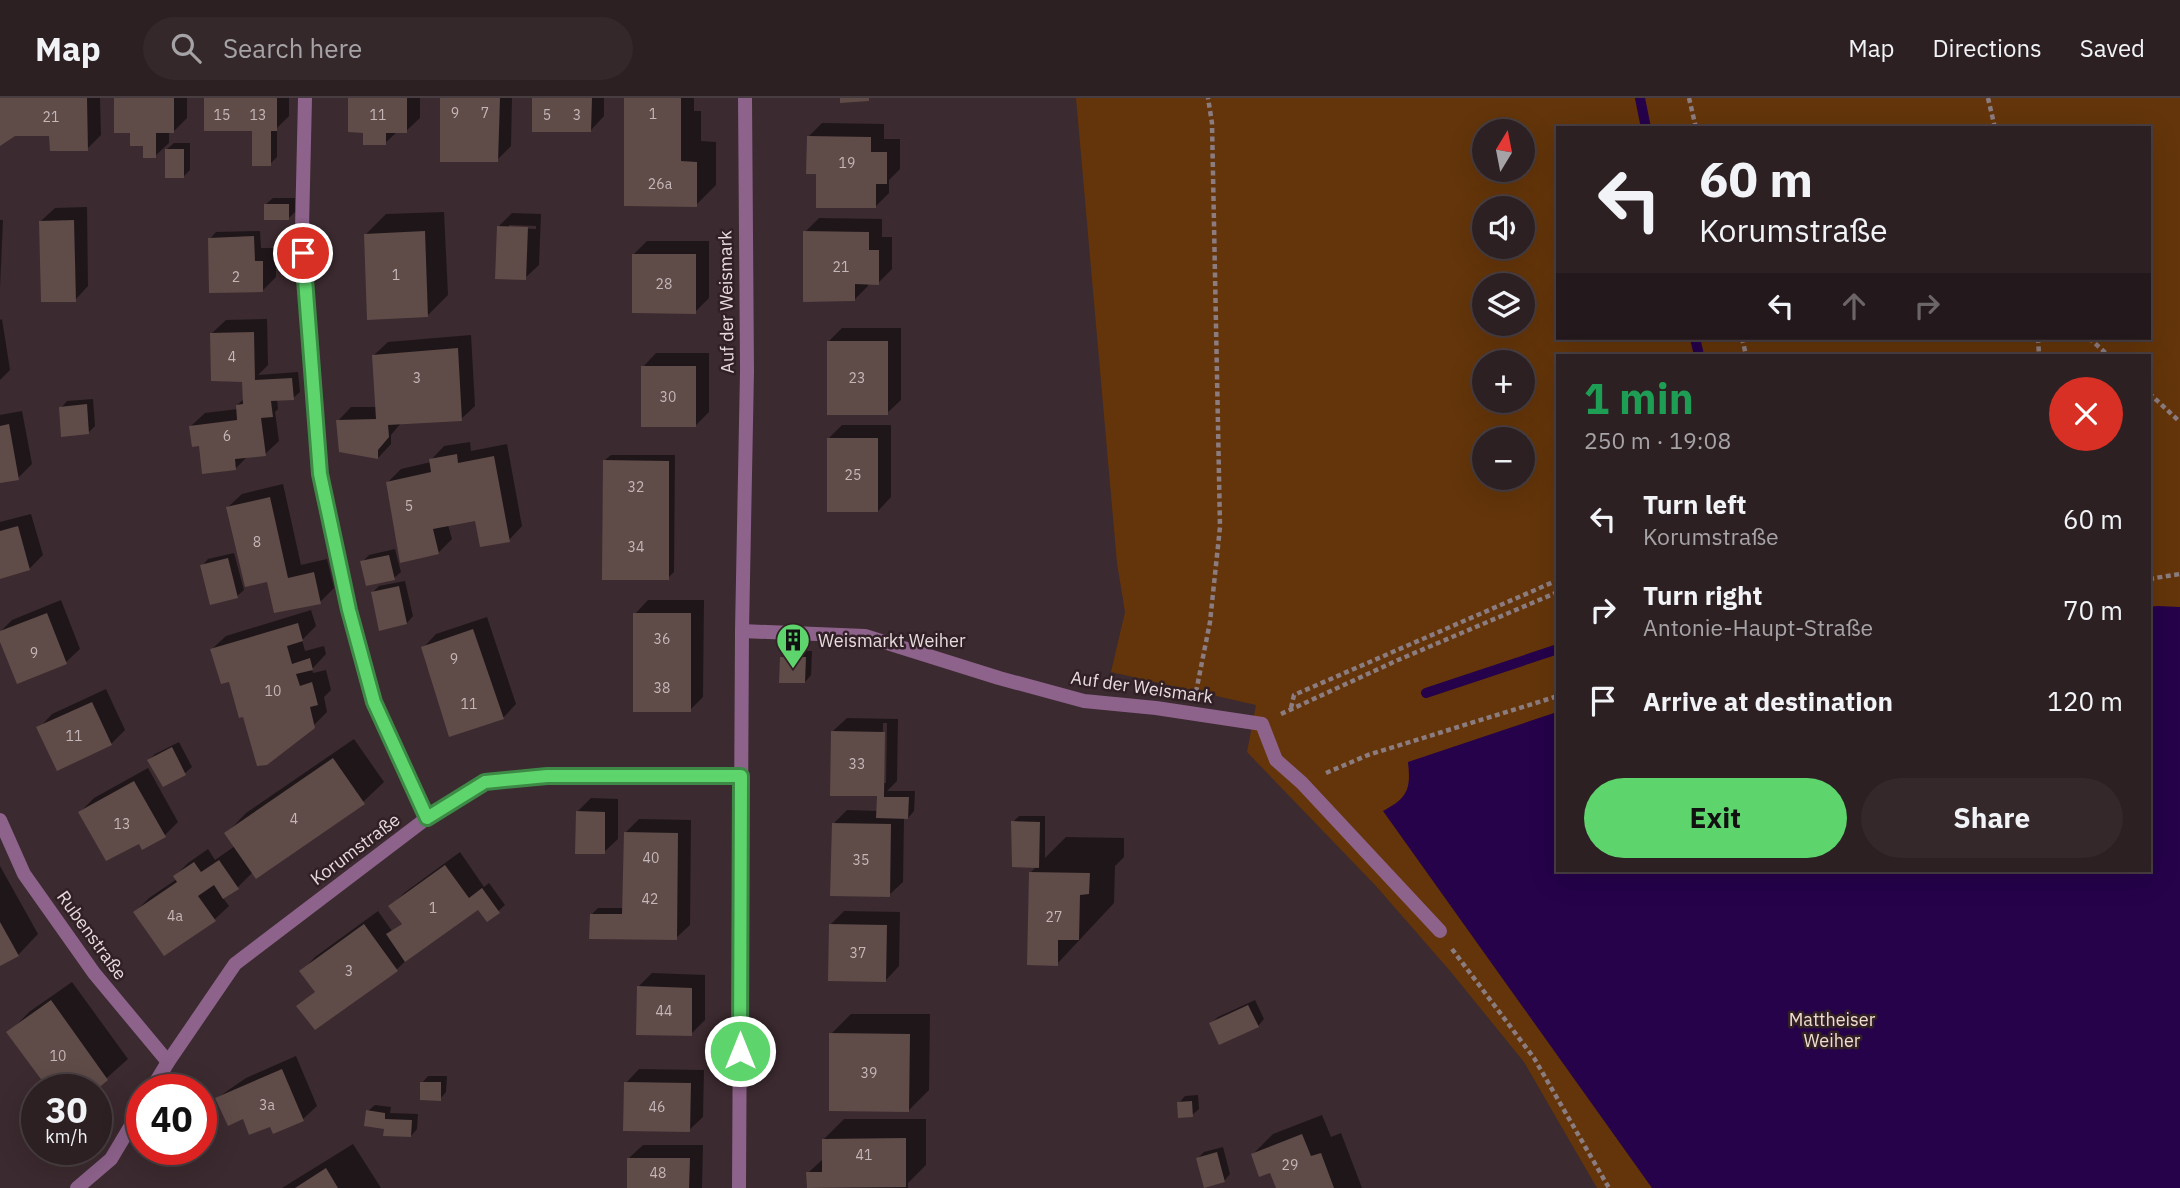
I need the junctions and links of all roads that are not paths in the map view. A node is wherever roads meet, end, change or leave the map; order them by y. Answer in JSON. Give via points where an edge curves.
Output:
{"nodes":[{"id":1,"x":305,"y":98,"type":"edge"},
{"id":2,"x":745,"y":98,"type":"edge"},
{"id":3,"x":742,"y":631,"type":"junction"},
{"id":4,"x":741,"y":776,"type":"junction"},
{"id":5,"x":427,"y":818,"type":"junction"},
{"id":6,"x":0,"y":820,"type":"edge"},
{"id":7,"x":1440,"y":930,"type":"road end"},
{"id":8,"x":168,"y":1062,"type":"junction"},
{"id":9,"x":161,"y":1074,"type":"edge"},
{"id":10,"x":126,"y":1134,"type":"edge"},
{"id":11,"x":77,"y":1188,"type":"edge"},
{"id":12,"x":739,"y":1188,"type":"edge"}],
"edges":[{"from":1,"to":5,"type":"street","via":[[302,228],[320,474],[374,702]]},
{"from":2,"to":3,"type":"street","name":"Auf der Weismark","via":[[747,371]]},
{"from":3,"to":4,"type":"street","name":"Auf der Weismark"},
{"from":3,"to":7,"type":"street","name":"Auf der Weismark","via":[[865,636],[1083,701],[1262,724],[1276,760]]},
{"from":4,"to":5,"type":"street","name":"Korumstraße","via":[[547,776],[485,782]]},
{"from":4,"to":12,"type":"street","name":"Auf der Weismark"},
{"from":5,"to":8,"type":"street","name":"Korumstraße","via":[[235,964]]},
{"from":6,"to":8,"type":"street","name":"Rubenstraße","via":[[24,874],[94,973]]},
{"from":8,"to":9,"type":"street","name":"Korumstraße"},
{"from":10,"to":11,"type":"street","via":[[111,1159]]}]}
